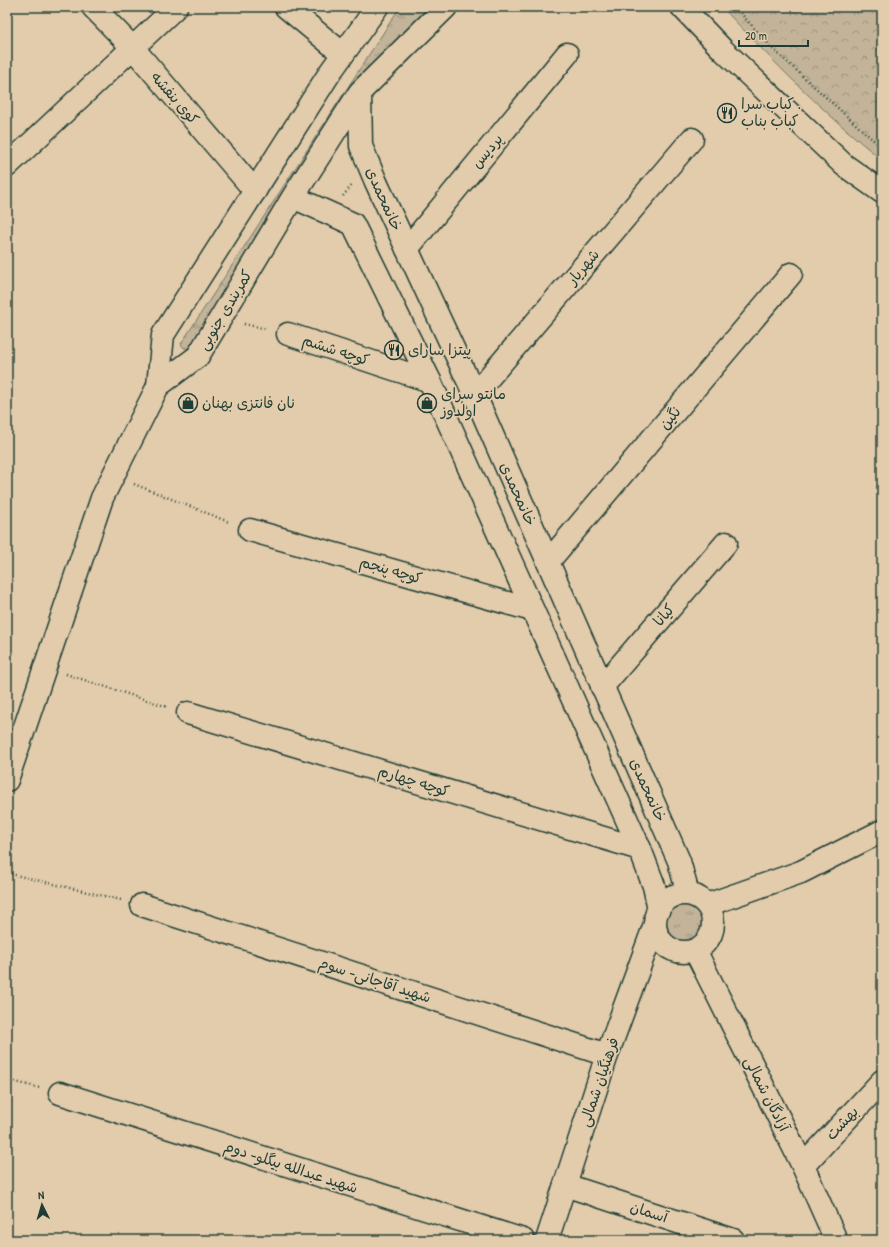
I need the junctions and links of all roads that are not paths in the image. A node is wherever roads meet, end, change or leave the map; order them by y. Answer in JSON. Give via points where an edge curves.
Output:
{"nodes":[{"id":1,"x":93,"y":7,"type":"edge"},
{"id":2,"x":176,"y":7,"type":"edge"},
{"id":3,"x":286,"y":7,"type":"edge"},
{"id":4,"x":377,"y":7,"type":"edge"},
{"id":5,"x":446,"y":7,"type":"edge"},
{"id":6,"x":682,"y":7,"type":"edge"},
{"id":7,"x":132,"y":47,"type":"junction"},
{"id":8,"x":343,"y":54,"type":"junction"},
{"id":9,"x":567,"y":54,"type":"dead end"},
{"id":10,"x":360,"y":92,"type":"junction"},
{"id":11,"x":692,"y":140,"type":"dead end"},
{"id":12,"x":7,"y":166,"type":"edge"},
{"id":13,"x":255,"y":191,"type":"junction"},
{"id":14,"x":882,"y":192,"type":"edge"},
{"id":15,"x":293,"y":197,"type":"junction"},
{"id":16,"x":407,"y":249,"type":"junction"},
{"id":17,"x":791,"y":274,"type":"dead end"},
{"id":18,"x":288,"y":334,"type":"road end"},
{"id":19,"x":430,"y":381,"type":"junction"},
{"id":20,"x":158,"y":386,"type":"junction"},
{"id":21,"x":474,"y":395,"type":"junction"},
{"id":22,"x":250,"y":530,"type":"road end"},
{"id":23,"x":726,"y":543,"type":"dead end"},
{"id":24,"x":548,"y":562,"type":"junction"},
{"id":25,"x":562,"y":595,"type":"junction"},
{"id":26,"x":532,"y":610,"type":"junction"},
{"id":27,"x":602,"y":687,"type":"junction"},
{"id":28,"x":188,"y":713,"type":"road end"},
{"id":29,"x":7,"y":780,"type":"edge"},
{"id":30,"x":882,"y":831,"type":"edge"},
{"id":31,"x":640,"y":849,"type":"junction"},
{"id":32,"x":688,"y":894,"type":"junction"},
{"id":33,"x":142,"y":905,"type":"road end"},
{"id":34,"x":707,"y":906,"type":"junction"},
{"id":35,"x":657,"y":916,"type":"junction"},
{"id":36,"x":694,"y":950,"type":"junction"},
{"id":37,"x":607,"y":1055,"type":"junction"},
{"id":38,"x":882,"y":1080,"type":"edge"},
{"id":39,"x":60,"y":1093,"type":"road end"},
{"id":40,"x":803,"y":1166,"type":"junction"},
{"id":41,"x":565,"y":1185,"type":"junction"},
{"id":42,"x":523,"y":1240,"type":"edge"},
{"id":43,"x":547,"y":1240,"type":"edge"},
{"id":44,"x":733,"y":1240,"type":"edge"},
{"id":45,"x":836,"y":1240,"type":"edge"}],
"edges":[{"from":1,"to":7,"type":"main road","name":"کوی بنفشه"},
{"from":2,"to":7,"type":"main road"},
{"from":3,"to":8,"type":"main road"},
{"from":4,"to":8,"type":"main road"},
{"from":5,"to":10,"type":"main road","name":"کمربندی جنوبی"},
{"from":6,"to":14,"type":"main road","via":[[723,50],[844,165]]},
{"from":7,"to":12,"type":"main road"},
{"from":7,"to":13,"type":"main road","name":"کوی بنفشه"},
{"from":8,"to":13,"type":"main road"},
{"from":9,"to":16,"type":"main road","name":"پردیس"},
{"from":10,"to":15,"type":"main road","name":"کمربندی جنوبی"},
{"from":10,"to":16,"type":"main road","name":"خانمحمدی","via":[[361,146]]},
{"from":11,"to":21,"type":"main road","name":"شهریار"},
{"from":13,"to":20,"type":"main road","via":[[163,335]]},
{"from":15,"to":19,"type":"main road","via":[[353,224]]},
{"from":15,"to":20,"type":"main road","name":"کمربندی جنوبی","via":[[198,356]]},
{"from":16,"to":21,"type":"main road","name":"خانمحمدی"},
{"from":17,"to":24,"type":"main road","name":"نگین"},
{"from":18,"to":19,"type":"main road","name":"کوچه ششم"},
{"from":19,"to":26,"type":"main road"},
{"from":20,"to":29,"type":"main road","via":[[102,498]]},
{"from":21,"to":24,"type":"main road","name":"خانمحمدی"},
{"from":22,"to":26,"type":"main road","name":"کوچه پنجم"},
{"from":23,"to":27,"type":"main road","name":"کیانا"},
{"from":24,"to":25,"type":"main road","name":"خانمحمدی"},
{"from":25,"to":26,"type":"main road"},
{"from":25,"to":27,"type":"main road","name":"خانمحمدی"},
{"from":26,"to":31,"type":"main road"},
{"from":27,"to":32,"type":"main road","name":"خانمحمدی","via":[[679,861]]},
{"from":28,"to":31,"type":"main road","name":"کوچه چهارم"},
{"from":30,"to":34,"type":"main road","via":[[801,872]]},
{"from":31,"to":35,"type":"main road","via":[[654,886]]},
{"from":32,"to":34,"type":"main road","via":[[702,900]]},
{"from":32,"to":35,"type":"main road","via":[[671,897],[664,902]]},
{"from":33,"to":37,"type":"main road","name":"شهید آقاجانی- سوم"},
{"from":34,"to":36,"type":"main road","via":[[712,918],[712,931],[702,946]]},
{"from":35,"to":36,"type":"main road","via":[[656,933],[667,947],[680,952]]},
{"from":35,"to":37,"type":"main road","name":"فرهنگیان شمالی"},
{"from":36,"to":40,"type":"main road","name":"آزادگان شمالی"},
{"from":37,"to":41,"type":"main road","name":"فرهنگیان شمالی"},
{"from":38,"to":40,"type":"main road","name":"بهشت"},
{"from":39,"to":42,"type":"main road","name":"شهید عبدالله بیگلو- دوم"},
{"from":40,"to":45,"type":"main road","name":"آزادگان شمالی"},
{"from":41,"to":43,"type":"main road","name":"فرهنگیان شمالی"},
{"from":41,"to":44,"type":"main road","name":"آسمان"}]}
